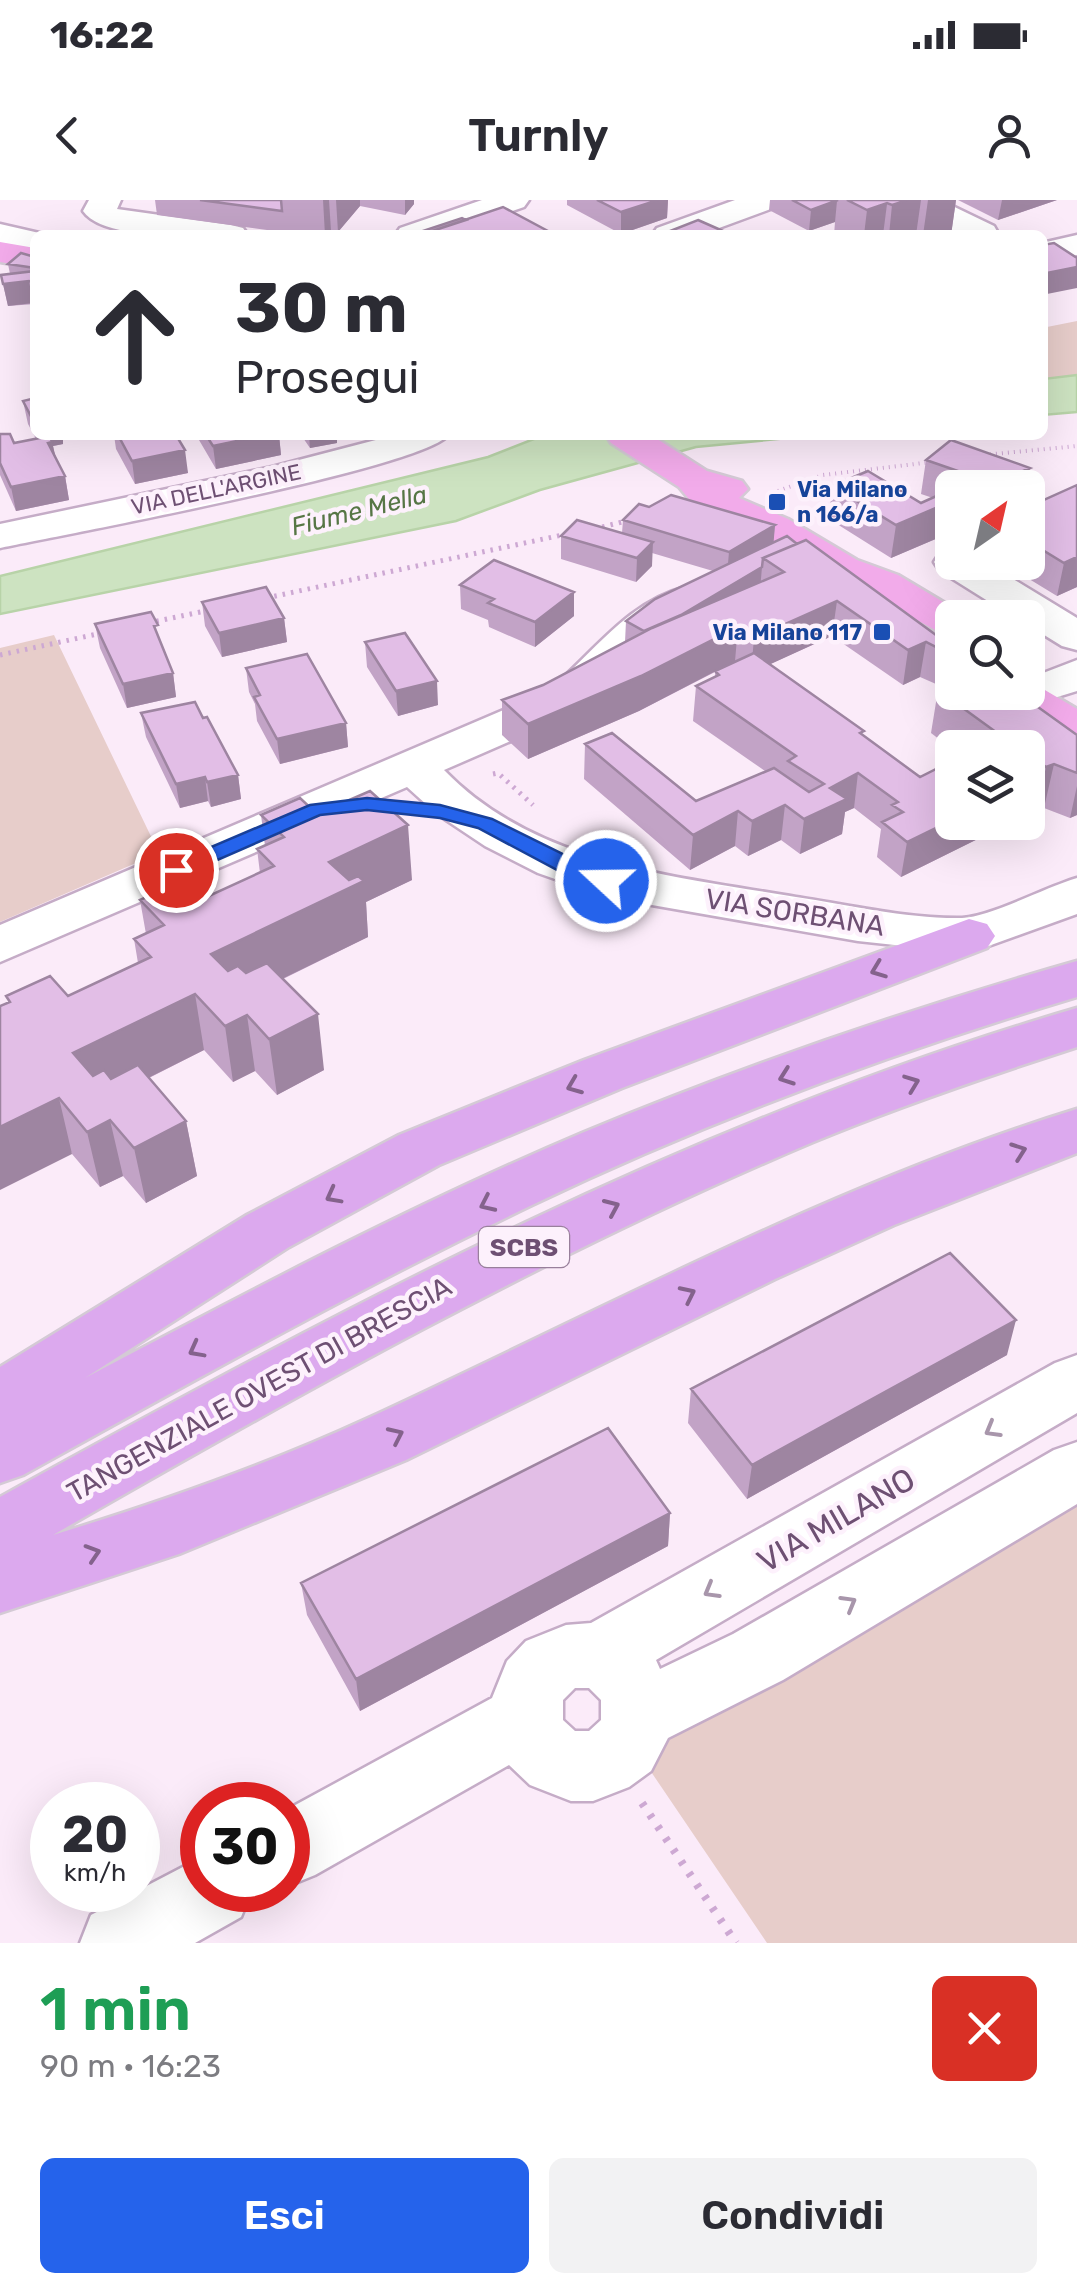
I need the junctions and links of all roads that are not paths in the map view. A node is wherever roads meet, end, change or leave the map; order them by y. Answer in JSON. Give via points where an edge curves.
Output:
{"nodes":[{"id":1,"x":514,"y":200,"type":"edge"},
{"id":2,"x":765,"y":200,"type":"edge"},
{"id":3,"x":915,"y":200,"type":"edge"},
{"id":4,"x":106,"y":218,"type":"edge"},
{"id":5,"x":194,"y":230,"type":"edge"},
{"id":6,"x":427,"y":230,"type":"edge"},
{"id":7,"x":683,"y":230,"type":"edge"},
{"id":8,"x":976,"y":230,"type":"edge"},
{"id":9,"x":0,"y":234,"type":"edge"},
{"id":10,"x":30,"y":239,"type":"edge"},
{"id":11,"x":1077,"y":246,"type":"edge"},
{"id":12,"x":0,"y":252,"type":"edge"},
{"id":13,"x":1048,"y":252,"type":"edge"},
{"id":14,"x":30,"y":257,"type":"edge"},
{"id":15,"x":416,"y":440,"type":"edge"},
{"id":16,"x":632,"y":440,"type":"edge"},
{"id":17,"x":781,"y":521,"type":"junction"},
{"id":18,"x":0,"y":536,"type":"edge"},
{"id":19,"x":842,"y":569,"type":"junction"},
{"id":20,"x":985,"y":580,"type":"edge"},
{"id":21,"x":935,"y":613,"type":"edge"},
{"id":22,"x":1077,"y":637,"type":"edge"},
{"id":23,"x":935,"y":639,"type":"edge"},
{"id":24,"x":1051,"y":684,"type":"edge"},
{"id":25,"x":1077,"y":729,"type":"edge"},
{"id":26,"x":415,"y":767,"type":"junction"},
{"id":27,"x":317,"y":810,"type":"junction"},
{"id":28,"x":485,"y":823,"type":"junction"},
{"id":29,"x":1077,"y":895,"type":"edge"},
{"id":30,"x":969,"y":936,"type":"junction"},
{"id":31,"x":0,"y":946,"type":"edge"},
{"id":32,"x":1077,"y":979,"type":"edge"},
{"id":33,"x":1077,"y":1027,"type":"edge"},
{"id":34,"x":1077,"y":1130,"type":"edge"},
{"id":35,"x":1077,"y":1381,"type":"edge"},
{"id":36,"x":0,"y":1400,"type":"edge"},
{"id":37,"x":0,"y":1455,"type":"edge"},
{"id":38,"x":1077,"y":1470,"type":"edge"},
{"id":39,"x":0,"y":1531,"type":"edge"},
{"id":40,"x":0,"y":1582,"type":"edge"},
{"id":41,"x":595,"y":1658,"type":"junction"},
{"id":42,"x":640,"y":1716,"type":"junction"},
{"id":43,"x":524,"y":1718,"type":"junction"},
{"id":44,"x":310,"y":1837,"type":"edge"},
{"id":45,"x":180,"y":1909,"type":"edge"},
{"id":46,"x":119,"y":1943,"type":"edge"}],
"edges":[{"from":1,"to":6,"type":"street"},
{"from":2,"to":7,"type":"street"},
{"from":3,"to":8,"type":"street"},
{"from":4,"to":5,"type":"street"},
{"from":9,"to":10,"type":"street"},
{"from":11,"to":13,"type":"street"},
{"from":12,"to":14,"type":"main road"},
{"from":15,"to":18,"type":"street","name":"VIA DELL'ARGINE","via":[[273,479]]},
{"from":16,"to":17,"type":"main road","via":[[743,518]]},
{"from":17,"to":19,"type":"main road"},
{"from":17,"to":26,"type":"street","via":[[733,577],[631,633],[564,701]]},
{"from":19,"to":21,"type":"main road"},
{"from":19,"to":23,"type":"main road","via":[[861,593]]},
{"from":20,"to":22,"type":"street"},
{"from":24,"to":25,"type":"main road"},
{"from":26,"to":27,"type":"street"},
{"from":26,"to":28,"type":"street","name":"VIA SORBANA"},
{"from":27,"to":28,"type":"street","via":[[402,806]]},
{"from":27,"to":31,"type":"street"},
{"from":28,"to":30,"type":"street","name":"VIA SORBANA","via":[[606,881]]},
{"from":29,"to":30,"type":"street"},
{"from":30,"to":36,"type":"highway","one_way":true,"via":[[419,1150],[268,1232]]},
{"from":32,"to":37,"type":"highway","name":"TANGENZIALE OVEST DI BRESCIA","number":"SCBS","one_way":true,"via":[[656,1128],[432,1230]]},
{"from":39,"to":33,"type":"highway","name":"TANGENZIALE OVEST DI BRESCIA","number":"SCBS","one_way":true,"via":[[265,1381],[524,1246],[747,1147]]},
{"from":40,"to":34,"type":"highway","one_way":true,"via":[[154,1533],[383,1441],[788,1247]]},
{"from":35,"to":41,"type":"street","name":"VIA MILANO","one_way":true},
{"from":42,"to":38,"type":"street","one_way":true,"via":[[758,1657]]},
{"from":41,"to":42,"type":"street","via":[[624,1673]]},
{"from":41,"to":43,"type":"street","via":[[559,1661],[543,1670],[525,1700]]},
{"from":42,"to":43,"type":"street","via":[[614,1758],[579,1766],[543,1751]]},
{"from":43,"to":44,"type":"street"},
{"from":45,"to":46,"type":"street"}]}
